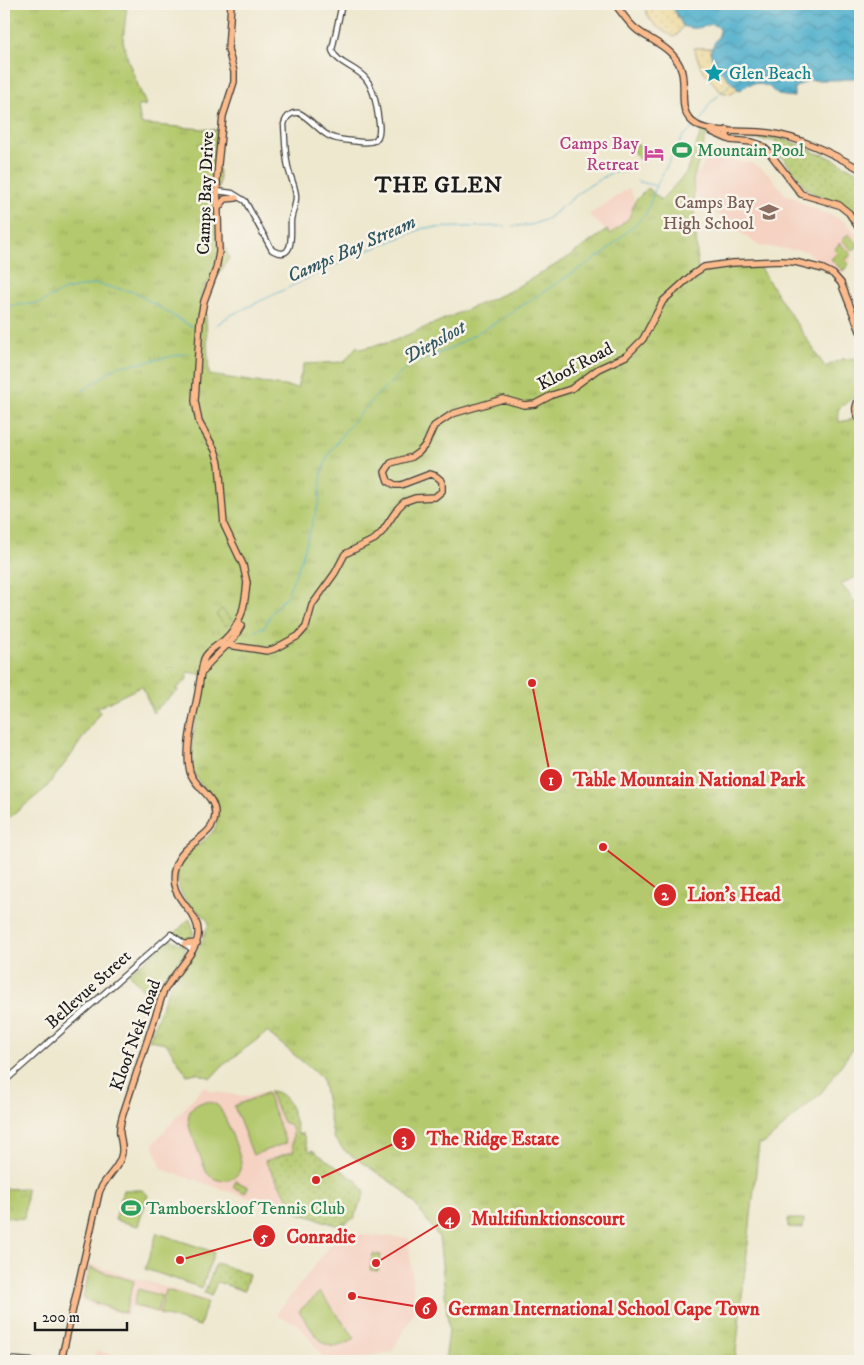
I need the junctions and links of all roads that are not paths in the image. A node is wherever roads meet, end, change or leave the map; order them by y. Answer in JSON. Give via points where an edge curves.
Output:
{"nodes":[{"id":1,"x":230,"y":4,"type":"edge"},
{"id":2,"x":342,"y":4,"type":"edge"},
{"id":3,"x":615,"y":4,"type":"edge"},
{"id":4,"x":702,"y":128,"type":"junction"},
{"id":5,"x":726,"y":130,"type":"junction"},
{"id":6,"x":728,"y":139,"type":"junction"},
{"id":7,"x":860,"y":170,"type":"edge"},
{"id":8,"x":218,"y":194,"type":"junction"},
{"id":9,"x":236,"y":198,"type":"junction"},
{"id":10,"x":248,"y":207,"type":"junction"},
{"id":11,"x":218,"y":209,"type":"junction"},
{"id":12,"x":860,"y":230,"type":"edge"},
{"id":13,"x":860,"y":332,"type":"edge"},
{"id":14,"x":860,"y":396,"type":"edge"},
{"id":15,"x":860,"y":419,"type":"edge"},
{"id":16,"x":247,"y":582,"type":"junction"},
{"id":17,"x":228,"y":645,"type":"junction"},
{"id":18,"x":217,"y":648,"type":"junction"},
{"id":19,"x":207,"y":654,"type":"junction"},
{"id":20,"x":214,"y":657,"type":"junction"},
{"id":21,"x":199,"y":687,"type":"junction"},
{"id":22,"x":197,"y":943,"type":"junction"},
{"id":23,"x":185,"y":944,"type":"junction"},
{"id":24,"x":193,"y":950,"type":"junction"},
{"id":25,"x":4,"y":1082,"type":"edge"},
{"id":26,"x":4,"y":1359,"type":"edge"},
{"id":27,"x":31,"y":1361,"type":"edge"},
{"id":28,"x":61,"y":1361,"type":"edge"}],
"edges":[{"from":1,"to":8,"type":"main road","name":"Camps Bay Drive","via":[[228,49],[234,82],[222,122]]},
{"from":2,"to":10,"type":"street","via":[[332,50],[337,58],[368,81],[378,121],[377,138],[367,143],[334,138],[303,115],[290,114],[284,124],[288,168],[296,198],[288,250],[272,250]]},
{"from":3,"to":4,"type":"main road","via":[[636,28],[675,57],[684,77],[684,111]]},
{"from":4,"to":5,"type":"main road"},
{"from":4,"to":6,"type":"main road"},
{"from":5,"to":6,"type":"main road"},
{"from":5,"to":7,"type":"main road","via":[[788,137]]},
{"from":6,"to":12,"type":"main road","via":[[761,145],[801,194],[839,205],[849,213]]},
{"from":8,"to":9,"type":"street"},
{"from":8,"to":10,"type":"street","via":[[237,195]]},
{"from":8,"to":11,"type":"main road","name":"Camps Bay Drive"},
{"from":9,"to":10,"type":"street"},
{"from":9,"to":11,"type":"main road","via":[[224,200]]},
{"from":11,"to":16,"type":"main road","name":"Camps Bay Drive","via":[[219,252],[200,321],[195,408],[219,463],[224,525]]},
{"from":13,"to":17,"type":"main road","name":"Kloof Road","via":[[841,282],[822,268],[782,261],[702,268],[663,301],[645,337],[632,352],[594,371],[572,388],[532,404],[497,400],[456,412],[436,424],[421,451],[391,463],[385,473],[390,483],[397,486],[436,475],[443,483],[440,494],[404,502],[377,537],[345,554],[312,605],[306,627],[298,636],[267,651]]},
{"from":14,"to":15,"type":"main road","via":[[855,408]]},
{"from":16,"to":17,"type":"main road","name":"Camps Bay Drive","via":[[249,598],[246,613]]},
{"from":16,"to":18,"type":"main road","name":"Camps Bay Drive","via":[[246,603],[241,617]]},
{"from":17,"to":18,"type":"main road","name":"Camps Bay Drive"},
{"from":18,"to":19,"type":"main road"},
{"from":18,"to":20,"type":"main road"},
{"from":19,"to":20,"type":"main road"},
{"from":19,"to":21,"type":"main road"},
{"from":20,"to":21,"type":"main road"},
{"from":21,"to":22,"type":"main road","via":[[189,766],[193,778],[212,802],[214,819],[206,833],[181,854],[173,876],[177,894],[196,922]]},
{"from":22,"to":23,"type":"main road"},
{"from":22,"to":24,"type":"main road","name":"Kloof Nek Road"},
{"from":23,"to":24,"type":"street","name":"Bellevue Street"},
{"from":23,"to":25,"type":"street","name":"Bellevue Street","via":[[170,934]]},
{"from":24,"to":28,"type":"main road","name":"Kloof Nek Road","via":[[163,993],[123,1114],[119,1130],[122,1156],[98,1193]]},
{"from":26,"to":27,"type":"street"}]}
